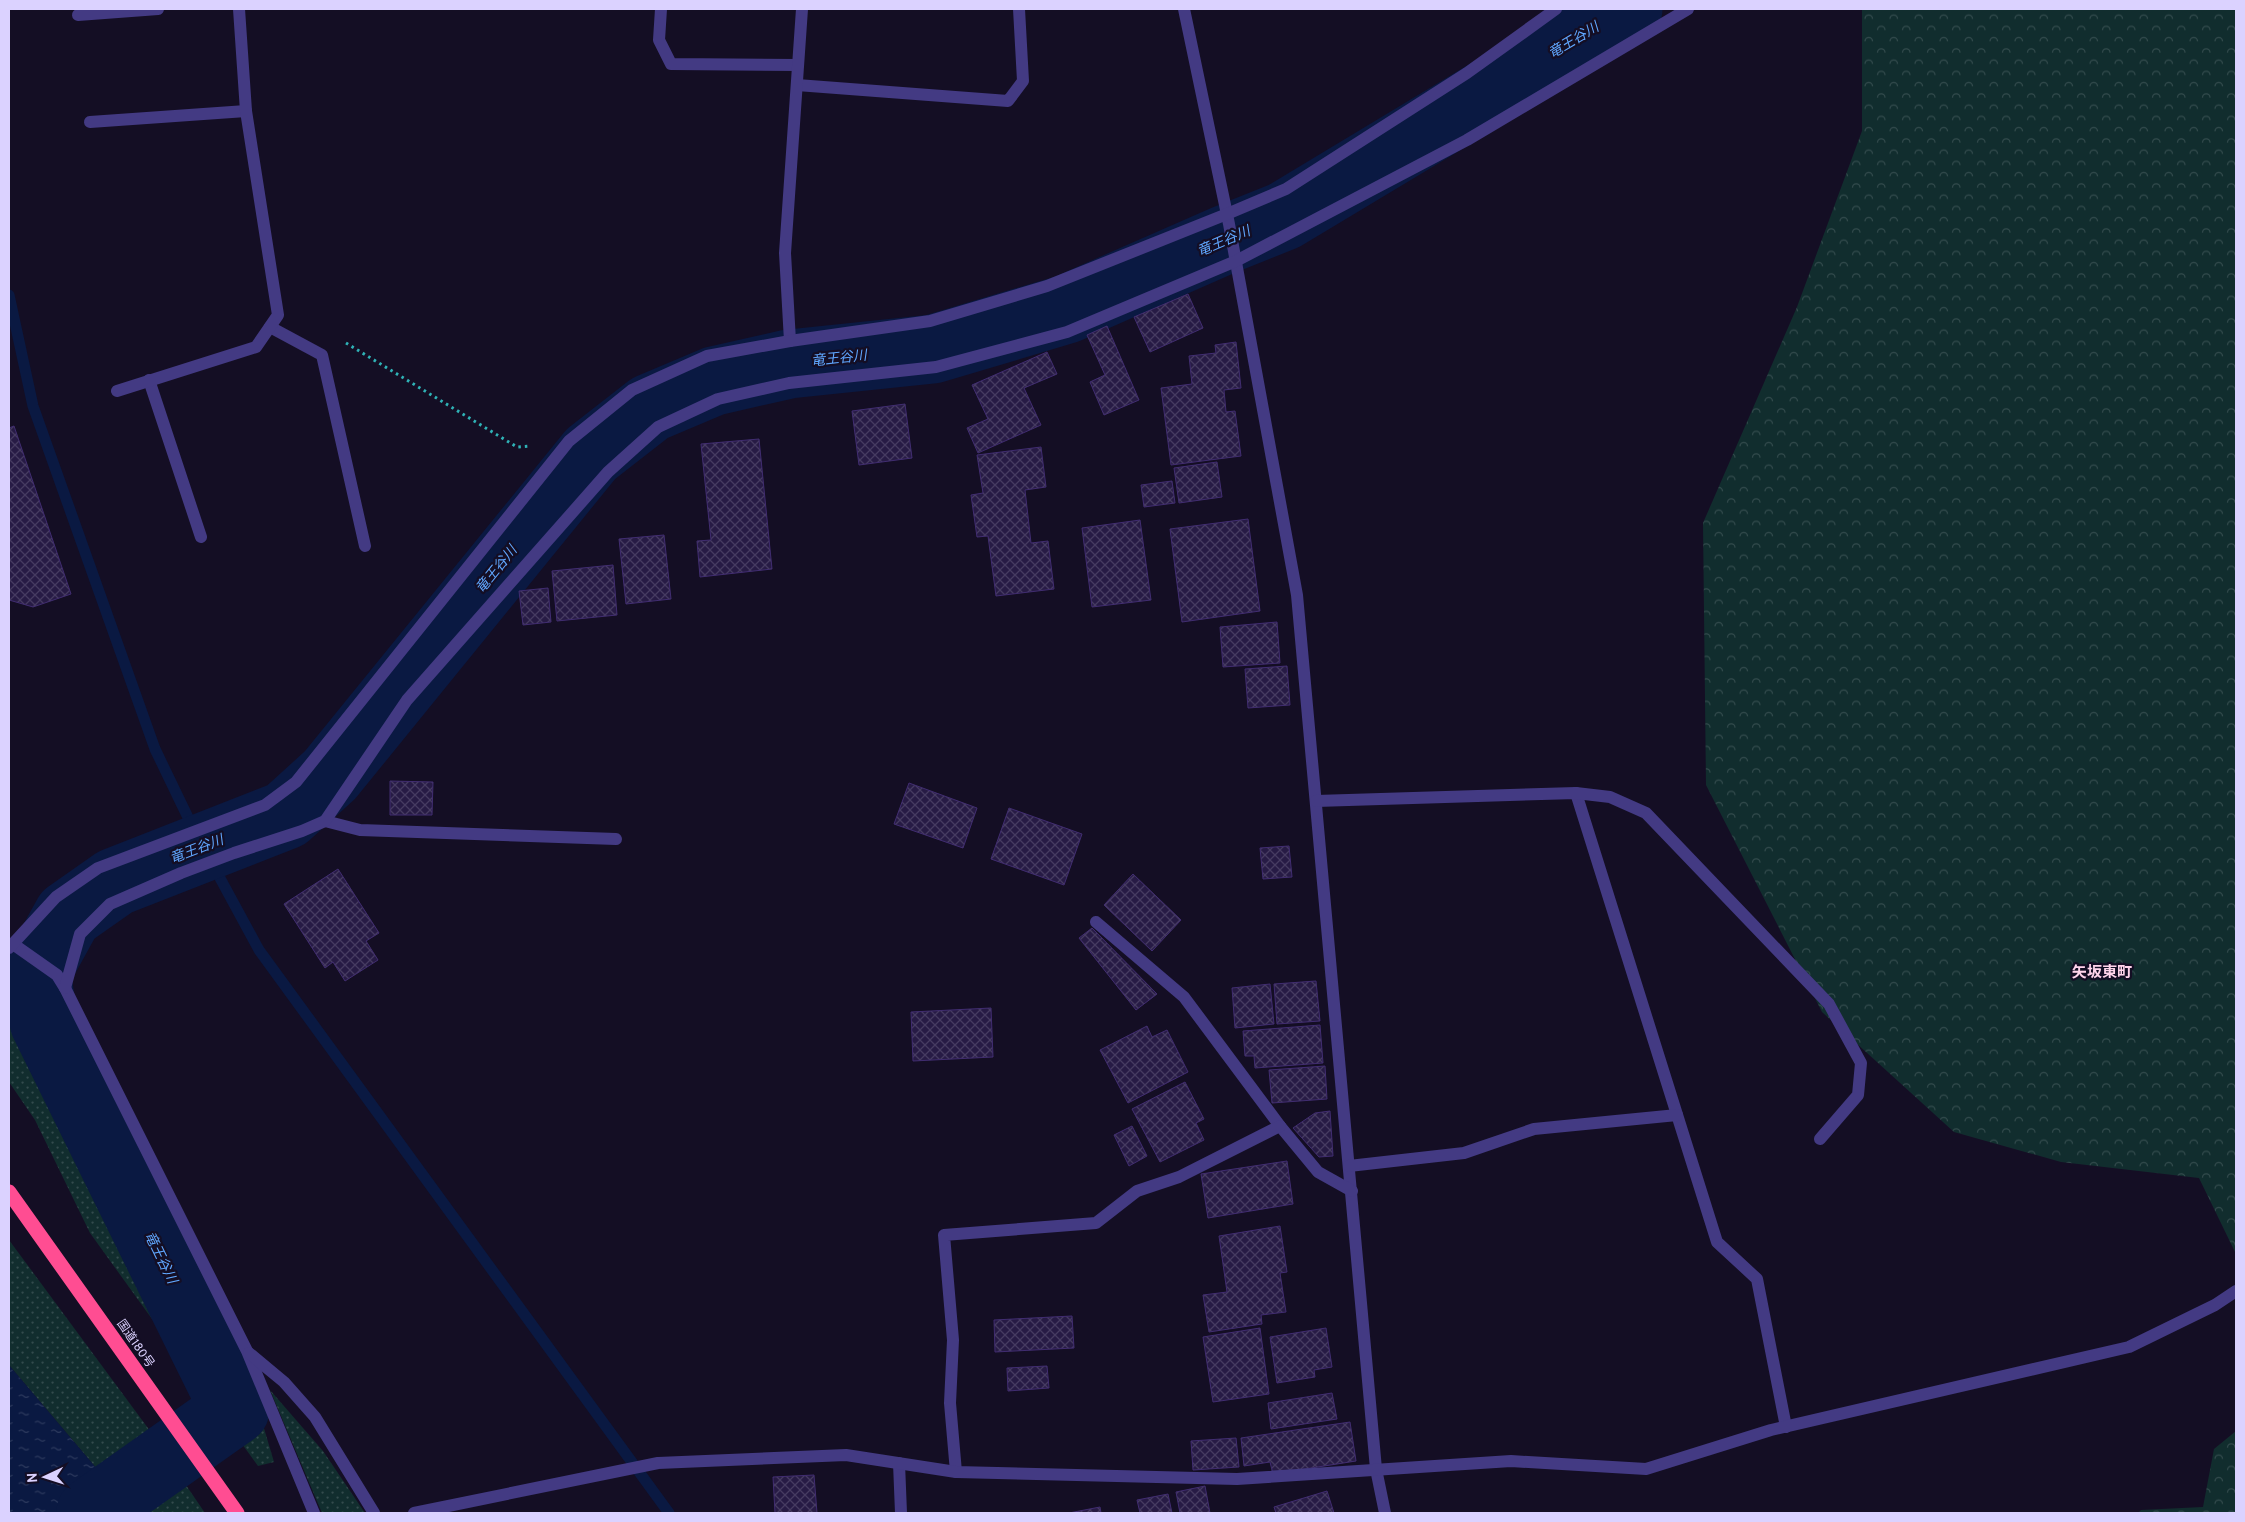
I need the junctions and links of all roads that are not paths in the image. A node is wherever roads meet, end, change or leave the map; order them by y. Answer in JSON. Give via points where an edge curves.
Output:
{"nodes":[{"id":1,"x":158,"y":9,"type":"edge"},
{"id":2,"x":238,"y":9,"type":"edge"},
{"id":3,"x":661,"y":9,"type":"edge"},
{"id":4,"x":802,"y":9,"type":"edge"},
{"id":5,"x":1019,"y":9,"type":"edge"},
{"id":6,"x":1184,"y":9,"type":"edge"},
{"id":7,"x":1556,"y":9,"type":"edge"},
{"id":8,"x":1688,"y":9,"type":"edge"},
{"id":9,"x":78,"y":16,"type":"dead end"},
{"id":10,"x":798,"y":65,"type":"junction"},
{"id":11,"x":797,"y":85,"type":"junction"},
{"id":12,"x":246,"y":111,"type":"junction"},
{"id":13,"x":90,"y":122,"type":"dead end"},
{"id":14,"x":1228,"y":219,"type":"junction"},
{"id":15,"x":1235,"y":257,"type":"junction"},
{"id":16,"x":270,"y":326,"type":"junction"},
{"id":17,"x":790,"y":341,"type":"junction"},
{"id":18,"x":149,"y":380,"type":"junction"},
{"id":19,"x":117,"y":391,"type":"dead end"},
{"id":20,"x":201,"y":537,"type":"dead end"},
{"id":21,"x":365,"y":546,"type":"dead end"},
{"id":22,"x":1576,"y":793,"type":"junction"},
{"id":23,"x":1316,"y":801,"type":"junction"},
{"id":24,"x":325,"y":821,"type":"junction"},
{"id":25,"x":616,"y":839,"type":"dead end"},
{"id":26,"x":1096,"y":922,"type":"dead end"},
{"id":27,"x":11,"y":946,"type":"edge"},
{"id":28,"x":65,"y":988,"type":"junction"},
{"id":29,"x":1677,"y":1115,"type":"junction"},
{"id":30,"x":1280,"y":1126,"type":"junction"},
{"id":31,"x":1820,"y":1139,"type":"dead end"},
{"id":32,"x":1349,"y":1166,"type":"junction"},
{"id":33,"x":1352,"y":1191,"type":"junction"},
{"id":34,"x":9,"y":1192,"type":"edge"},
{"id":35,"x":2236,"y":1291,"type":"edge"},
{"id":36,"x":247,"y":1351,"type":"junction"},
{"id":37,"x":1786,"y":1427,"type":"junction"},
{"id":38,"x":899,"y":1463,"type":"junction"},
{"id":39,"x":1376,"y":1469,"type":"junction"},
{"id":40,"x":956,"y":1472,"type":"junction"},
{"id":41,"x":236,"y":1513,"type":"edge"},
{"id":42,"x":314,"y":1513,"type":"edge"},
{"id":43,"x":374,"y":1513,"type":"edge"},
{"id":44,"x":414,"y":1513,"type":"edge"},
{"id":45,"x":901,"y":1513,"type":"edge"},
{"id":46,"x":1385,"y":1513,"type":"edge"}],
"edges":[{"from":1,"to":9,"type":"street"},
{"from":2,"to":12,"type":"street"},
{"from":3,"to":10,"type":"street","via":[[658,40],[671,64]]},
{"from":4,"to":10,"type":"street"},
{"from":5,"to":11,"type":"street","via":[[1023,82],[1008,100]]},
{"from":6,"to":14,"type":"street"},
{"from":7,"to":14,"type":"street","via":[[1467,73],[1286,189]]},
{"from":8,"to":15,"type":"street","via":[[1466,140]]},
{"from":10,"to":11,"type":"street"},
{"from":11,"to":17,"type":"street","via":[[785,253]]},
{"from":12,"to":13,"type":"street"},
{"from":12,"to":16,"type":"street","via":[[278,315]]},
{"from":14,"to":15,"type":"street"},
{"from":14,"to":17,"type":"street","via":[[1047,286],[930,321]]},
{"from":15,"to":23,"type":"street","via":[[1297,595]]},
{"from":15,"to":24,"type":"street","via":[[1067,332],[936,367],[789,383],[726,397],[658,427],[608,472],[407,700]]},
{"from":16,"to":18,"type":"street","via":[[256,347]]},
{"from":16,"to":21,"type":"street","via":[[322,355]]},
{"from":17,"to":27,"type":"street","via":[[707,356],[632,390],[569,441],[296,782],[265,805],[98,868],[56,897]]},
{"from":18,"to":19,"type":"street"},
{"from":18,"to":20,"type":"street"},
{"from":22,"to":23,"type":"street"},
{"from":22,"to":29,"type":"street"},
{"from":22,"to":31,"type":"street","via":[[1610,797],[1646,813],[1829,1004],[1861,1063],[1858,1095]]},
{"from":23,"to":32,"type":"street"},
{"from":24,"to":25,"type":"street","via":[[360,830]]},
{"from":24,"to":28,"type":"street","via":[[181,873],[110,904],[80,934]]},
{"from":26,"to":30,"type":"street","via":[[1184,997]]},
{"from":27,"to":28,"type":"street","via":[[56,975]]},
{"from":28,"to":36,"type":"street"},
{"from":29,"to":32,"type":"street","via":[[1534,1129],[1464,1153]]},
{"from":29,"to":37,"type":"street","via":[[1717,1242],[1757,1279]]},
{"from":30,"to":33,"type":"street","via":[[1318,1172]]},
{"from":30,"to":40,"type":"street","via":[[1179,1177],[1137,1192],[1096,1223],[944,1235],[953,1340],[950,1403]]},
{"from":32,"to":33,"type":"street"},
{"from":33,"to":39,"type":"street"},
{"from":34,"to":41,"type":"highway","name":"国道180号"},
{"from":35,"to":37,"type":"street","via":[[2215,1305],[2129,1347]]},
{"from":36,"to":42,"type":"street"},
{"from":36,"to":43,"type":"street","via":[[284,1382],[314,1416]]},
{"from":37,"to":39,"type":"street","via":[[1646,1469],[1511,1461]]},
{"from":38,"to":40,"type":"street"},
{"from":38,"to":44,"type":"street","via":[[846,1455],[658,1463]]},
{"from":38,"to":45,"type":"street"},
{"from":39,"to":40,"type":"street","via":[[1237,1479]]},
{"from":39,"to":46,"type":"street"}]}
